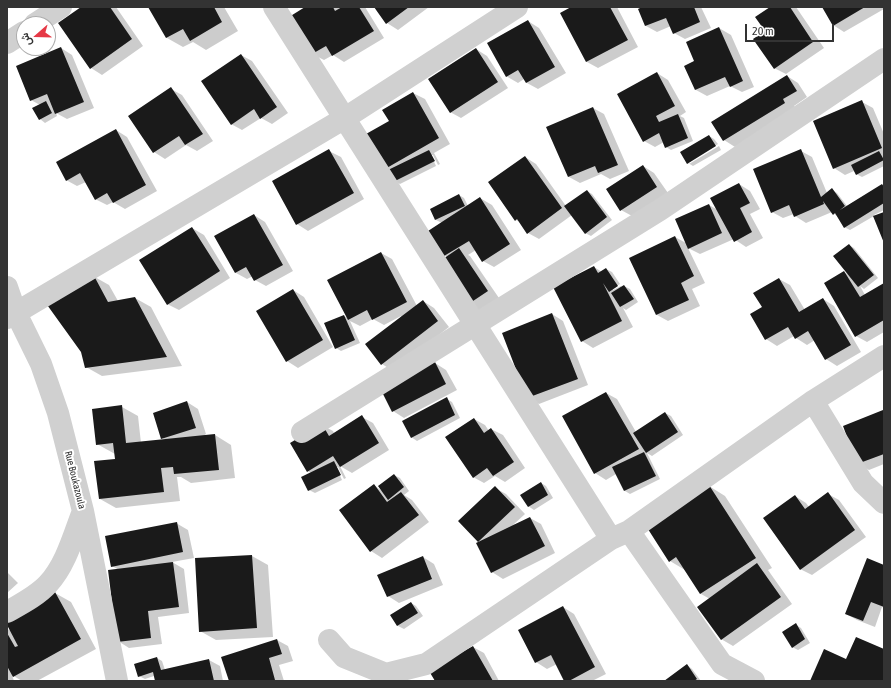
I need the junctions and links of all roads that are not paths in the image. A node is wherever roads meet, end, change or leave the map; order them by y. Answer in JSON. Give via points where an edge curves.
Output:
{"nodes":[{"id":1,"x":61,"y":7,"type":"edge"},
{"id":2,"x":274,"y":7,"type":"edge"},
{"id":3,"x":517,"y":7,"type":"edge"},
{"id":4,"x":47,"y":16,"type":"edge"},
{"id":5,"x":16,"y":37,"type":"edge"},
{"id":6,"x":7,"y":43,"type":"edge"},
{"id":7,"x":884,"y":59,"type":"edge"},
{"id":8,"x":345,"y":118,"type":"junction"},
{"id":9,"x":7,"y":287,"type":"edge"},
{"id":10,"x":12,"y":315,"type":"edge"},
{"id":11,"x":476,"y":324,"type":"junction"},
{"id":12,"x":884,"y":356,"type":"edge"},
{"id":13,"x":813,"y":401,"type":"junction"},
{"id":14,"x":302,"y":432,"type":"dead end"},
{"id":15,"x":884,"y":503,"type":"edge"},
{"id":16,"x":83,"y":511,"type":"junction"},
{"id":17,"x":620,"y":535,"type":"junction"},
{"id":18,"x":7,"y":612,"type":"edge"},
{"id":19,"x":329,"y":640,"type":"dead end"},
{"id":20,"x":117,"y":681,"type":"edge"},
{"id":21,"x":754,"y":681,"type":"edge"}],
"edges":[{"from":1,"to":4,"type":"street"},
{"from":2,"to":8,"type":"street"},
{"from":3,"to":8,"type":"street"},
{"from":5,"to":6,"type":"street"},
{"from":7,"to":11,"type":"street","via":[[660,210]]},
{"from":8,"to":10,"type":"street"},
{"from":8,"to":11,"type":"street"},
{"from":9,"to":10,"type":"street","name":"Rue Boukazoula"},
{"from":10,"to":16,"type":"street","name":"Rue Boukazoula","via":[[41,364],[58,413]]},
{"from":11,"to":14,"type":"street"},
{"from":11,"to":17,"type":"street"},
{"from":12,"to":13,"type":"street"},
{"from":13,"to":15,"type":"street","via":[[863,483]]},
{"from":13,"to":17,"type":"street"},
{"from":16,"to":18,"type":"street","via":[[60,570],[48,585]]},
{"from":16,"to":20,"type":"street","name":"Rue Boukazoula"},
{"from":17,"to":19,"type":"street","via":[[426,664],[386,674],[344,657]]},
{"from":17,"to":21,"type":"street","via":[[722,664]]}]}
